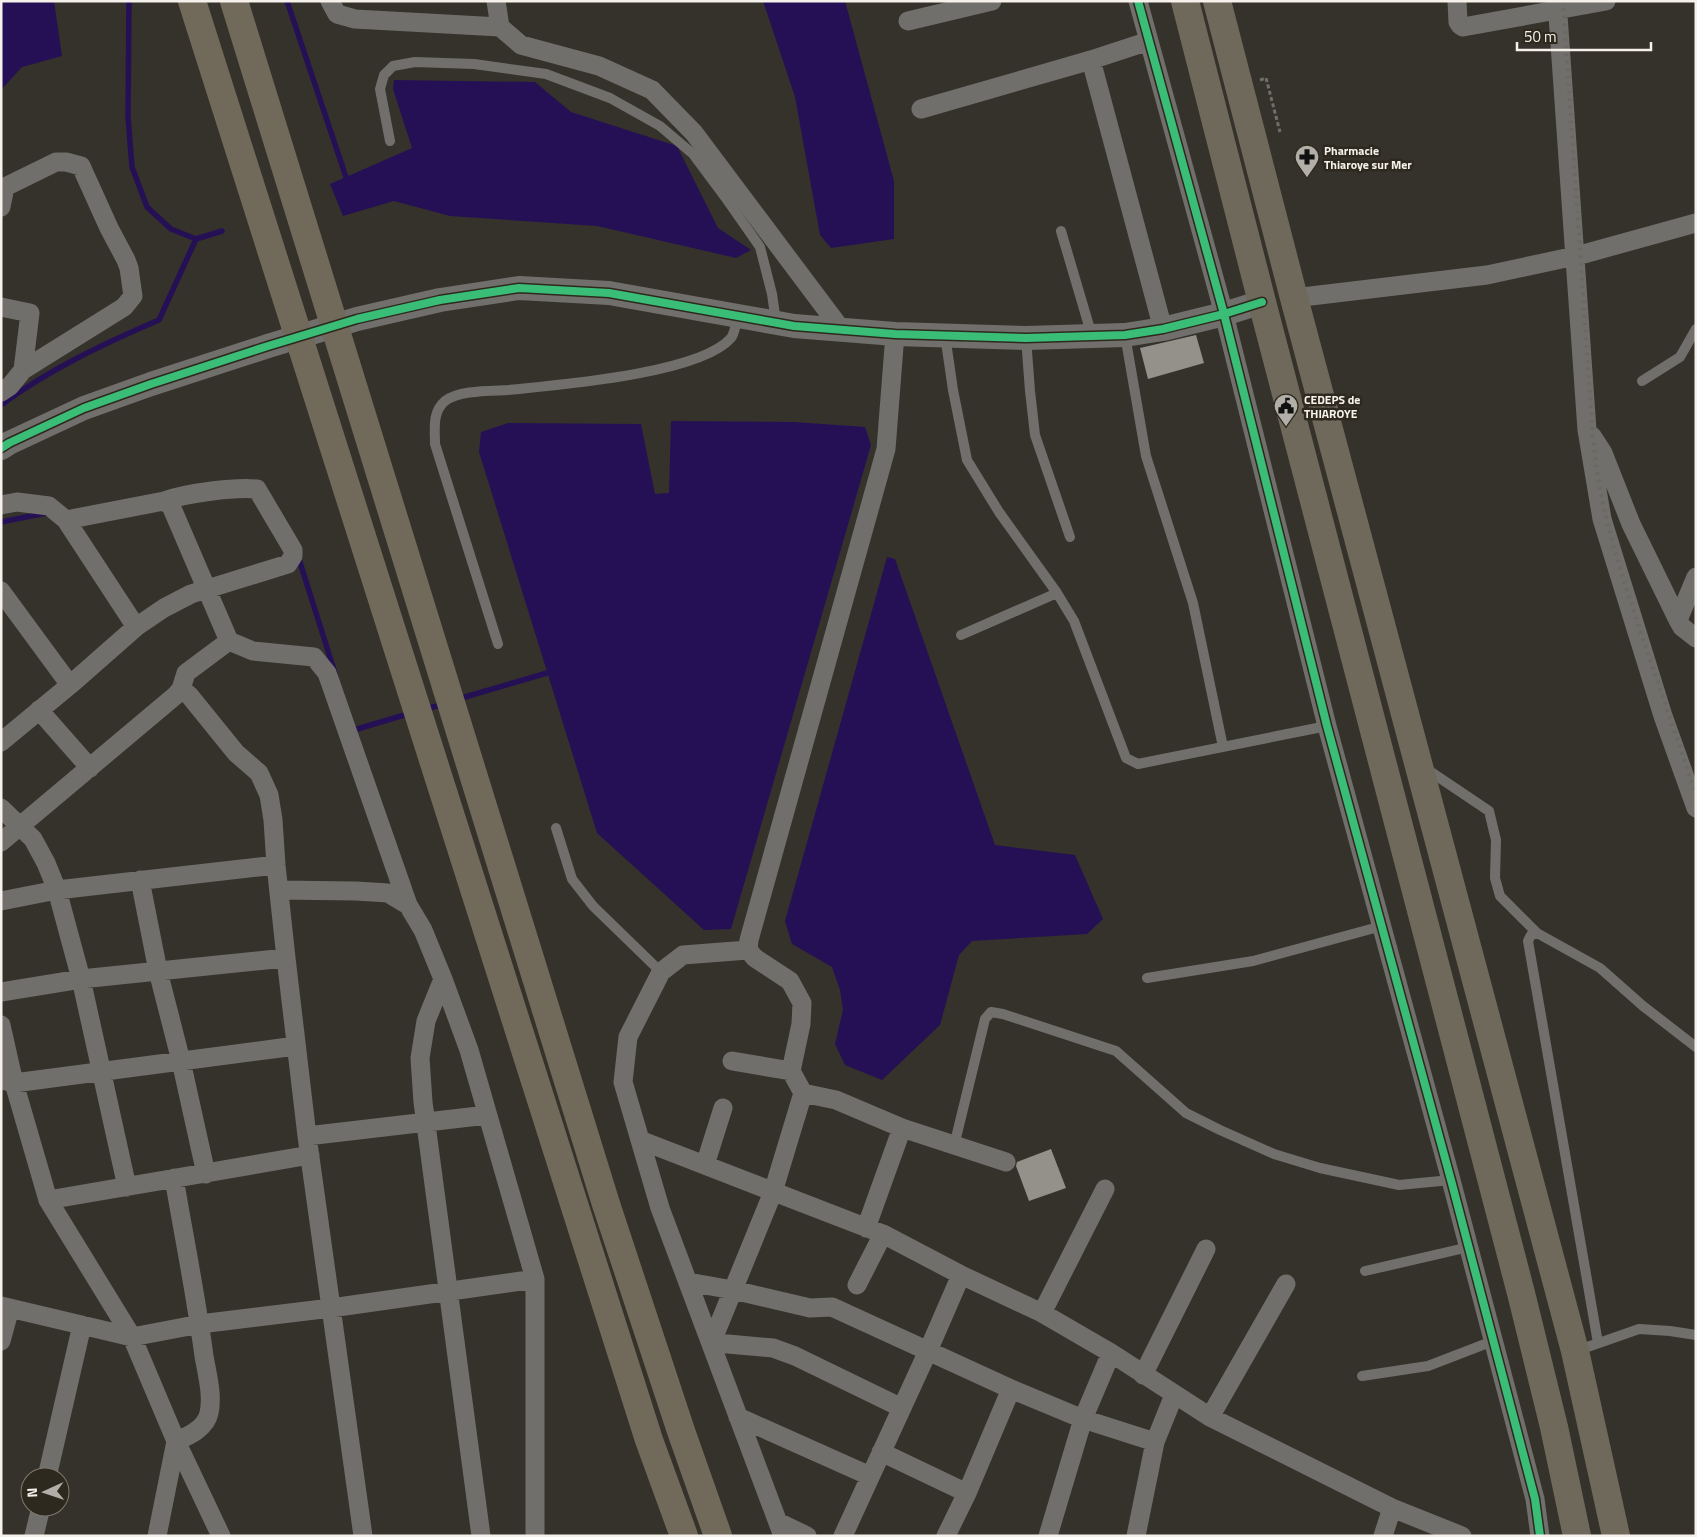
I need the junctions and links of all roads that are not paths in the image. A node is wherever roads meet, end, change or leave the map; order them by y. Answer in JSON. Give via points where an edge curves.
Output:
{"nodes":[{"id":1,"x":192,"y":1,"type":"edge"},
{"id":2,"x":234,"y":1,"type":"edge"},
{"id":3,"x":330,"y":1,"type":"edge"},
{"id":4,"x":496,"y":1,"type":"edge"},
{"id":5,"x":992,"y":1,"type":"edge"},
{"id":6,"x":1138,"y":1,"type":"edge"},
{"id":7,"x":1185,"y":1,"type":"edge"},
{"id":8,"x":1217,"y":1,"type":"edge"},
{"id":9,"x":1457,"y":1,"type":"edge"},
{"id":10,"x":1606,"y":1,"type":"edge"},
{"id":11,"x":1558,"y":6,"type":"edge"},
{"id":12,"x":908,"y":21,"type":"dead end"},
{"id":13,"x":500,"y":27,"type":"junction"},
{"id":14,"x":1148,"y":41,"type":"junction"},
{"id":15,"x":1091,"y":60,"type":"junction"},
{"id":16,"x":921,"y":109,"type":"dead end"},
{"id":17,"x":390,"y":141,"type":"dead end"},
{"id":18,"x":3,"y":187,"type":"edge"},
{"id":19,"x":1,"y":207,"type":"edge"},
{"id":20,"x":1696,"y":223,"type":"edge"},
{"id":21,"x":1061,"y":231,"type":"dead end"},
{"id":22,"x":1575,"y":256,"type":"junction"},
{"id":23,"x":1294,"y":298,"type":"junction"},
{"id":24,"x":1262,"y":302,"type":"junction"},
{"id":25,"x":1,"y":307,"type":"edge"},
{"id":26,"x":1224,"y":314,"type":"junction"},
{"id":27,"x":738,"y":316,"type":"junction"},
{"id":28,"x":776,"y":323,"type":"junction"},
{"id":29,"x":841,"y":329,"type":"junction"},
{"id":30,"x":1163,"y":329,"type":"junction"},
{"id":31,"x":1696,"y":329,"type":"edge"},
{"id":32,"x":895,"y":334,"type":"junction"},
{"id":33,"x":945,"y":335,"type":"junction"},
{"id":34,"x":1125,"y":335,"type":"junction"},
{"id":35,"x":1092,"y":336,"type":"junction"},
{"id":36,"x":1026,"y":338,"type":"junction"},
{"id":37,"x":23,"y":370,"type":"junction"},
{"id":38,"x":1642,"y":381,"type":"dead end"},
{"id":39,"x":1,"y":392,"type":"edge"},
{"id":40,"x":1587,"y":430,"type":"junction"},
{"id":41,"x":1,"y":448,"type":"edge"},
{"id":42,"x":164,"y":501,"type":"junction"},
{"id":43,"x":1,"y":505,"type":"edge"},
{"id":44,"x":66,"y":520,"type":"junction"},
{"id":45,"x":1070,"y":537,"type":"dead end"},
{"id":46,"x":1696,"y":577,"type":"edge"},
{"id":47,"x":208,"y":589,"type":"junction"},
{"id":48,"x":1,"y":590,"type":"edge"},
{"id":49,"x":1057,"y":593,"type":"junction"},
{"id":50,"x":1678,"y":620,"type":"junction"},
{"id":51,"x":136,"y":626,"type":"junction"},
{"id":52,"x":960,"y":634,"type":"dead end"},
{"id":53,"x":1696,"y":638,"type":"edge"},
{"id":54,"x":229,"y":641,"type":"junction"},
{"id":55,"x":498,"y":644,"type":"dead end"},
{"id":56,"x":70,"y":685,"type":"junction"},
{"id":57,"x":181,"y":689,"type":"junction"},
{"id":58,"x":39,"y":710,"type":"junction"},
{"id":59,"x":1327,"y":726,"type":"junction"},
{"id":60,"x":1,"y":742,"type":"edge"},
{"id":61,"x":1223,"y":747,"type":"junction"},
{"id":62,"x":1418,"y":762,"type":"junction"},
{"id":63,"x":90,"y":768,"type":"junction"},
{"id":64,"x":1,"y":808,"type":"edge"},
{"id":65,"x":1696,"y":808,"type":"edge"},
{"id":66,"x":20,"y":826,"type":"junction"},
{"id":67,"x":556,"y":828,"type":"dead end"},
{"id":68,"x":1,"y":842,"type":"edge"},
{"id":69,"x":276,"y":866,"type":"junction"},
{"id":70,"x":140,"y":880,"type":"junction"},
{"id":71,"x":57,"y":890,"type":"junction"},
{"id":72,"x":278,"y":890,"type":"junction"},
{"id":73,"x":1,"y":901,"type":"edge"},
{"id":74,"x":408,"y":905,"type":"junction"},
{"id":75,"x":1382,"y":926,"type":"junction"},
{"id":76,"x":1537,"y":933,"type":"junction"},
{"id":77,"x":748,"y":950,"type":"junction"},
{"id":78,"x":286,"y":958,"type":"junction"},
{"id":79,"x":158,"y":971,"type":"junction"},
{"id":80,"x":661,"y":972,"type":"junction"},
{"id":81,"x":1147,"y":978,"type":"dead end"},
{"id":82,"x":81,"y":979,"type":"junction"},
{"id":83,"x":442,"y":979,"type":"junction"},
{"id":84,"x":1,"y":992,"type":"edge"},
{"id":85,"x":1,"y":1025,"type":"edge"},
{"id":86,"x":296,"y":1046,"type":"junction"},
{"id":87,"x":1696,"y":1047,"type":"edge"},
{"id":88,"x":181,"y":1061,"type":"junction"},
{"id":89,"x":732,"y":1061,"type":"dead end"},
{"id":90,"x":102,"y":1071,"type":"junction"},
{"id":91,"x":791,"y":1071,"type":"junction"},
{"id":92,"x":8,"y":1081,"type":"edge"},
{"id":93,"x":803,"y":1092,"type":"junction"},
{"id":94,"x":722,"y":1108,"type":"dead end"},
{"id":95,"x":487,"y":1114,"type":"junction"},
{"id":96,"x":426,"y":1122,"type":"junction"},
{"id":97,"x":902,"y":1128,"type":"junction"},
{"id":98,"x":307,"y":1136,"type":"junction"},
{"id":99,"x":640,"y":1140,"type":"junction"},
{"id":100,"x":954,"y":1146,"type":"junction"},
{"id":101,"x":310,"y":1155,"type":"junction"},
{"id":102,"x":1006,"y":1162,"type":"dead end"},
{"id":103,"x":705,"y":1165,"type":"junction"},
{"id":104,"x":206,"y":1174,"type":"junction"},
{"id":105,"x":174,"y":1178,"type":"junction"},
{"id":106,"x":1451,"y":1180,"type":"junction"},
{"id":107,"x":127,"y":1187,"type":"junction"},
{"id":108,"x":1105,"y":1190,"type":"dead end"},
{"id":109,"x":773,"y":1192,"type":"junction"},
{"id":110,"x":48,"y":1200,"type":"junction"},
{"id":111,"x":874,"y":1231,"type":"junction"},
{"id":112,"x":1469,"y":1247,"type":"junction"},
{"id":113,"x":1206,"y":1249,"type":"dead end"},
{"id":114,"x":1365,"y":1271,"type":"dead end"},
{"id":115,"x":961,"y":1275,"type":"junction"},
{"id":116,"x":535,"y":1279,"type":"junction"},
{"id":117,"x":688,"y":1282,"type":"junction"},
{"id":118,"x":1286,"y":1284,"type":"dead end"},
{"id":119,"x":857,"y":1285,"type":"dead end"},
{"id":120,"x":733,"y":1290,"type":"junction"},
{"id":121,"x":449,"y":1291,"type":"junction"},
{"id":122,"x":5,"y":1308,"type":"edge"},
{"id":123,"x":331,"y":1308,"type":"junction"},
{"id":124,"x":1042,"y":1313,"type":"junction"},
{"id":125,"x":200,"y":1324,"type":"junction"},
{"id":126,"x":82,"y":1325,"type":"junction"},
{"id":127,"x":1696,"y":1335,"type":"edge"},
{"id":128,"x":132,"y":1337,"type":"junction"},
{"id":129,"x":1,"y":1341,"type":"edge"},
{"id":130,"x":1493,"y":1341,"type":"junction"},
{"id":131,"x":711,"y":1344,"type":"junction"},
{"id":132,"x":1587,"y":1347,"type":"junction"},
{"id":133,"x":928,"y":1351,"type":"junction"},
{"id":134,"x":1111,"y":1354,"type":"junction"},
{"id":135,"x":1143,"y":1374,"type":"junction"},
{"id":136,"x":1362,"y":1376,"type":"dead end"},
{"id":137,"x":1011,"y":1389,"type":"junction"},
{"id":138,"x":1174,"y":1395,"type":"junction"},
{"id":139,"x":902,"y":1408,"type":"junction"},
{"id":140,"x":738,"y":1417,"type":"junction"},
{"id":141,"x":1210,"y":1417,"type":"junction"},
{"id":142,"x":1083,"y":1419,"type":"junction"},
{"id":143,"x":176,"y":1441,"type":"junction"},
{"id":144,"x":1156,"y":1442,"type":"junction"},
{"id":145,"x":881,"y":1452,"type":"junction"},
{"id":146,"x":49,"y":1467,"type":"edge"},
{"id":147,"x":870,"y":1476,"type":"junction"},
{"id":148,"x":967,"y":1493,"type":"junction"},
{"id":149,"x":1392,"y":1508,"type":"junction"},
{"id":150,"x":39,"y":1517,"type":"edge"},
{"id":151,"x":780,"y":1529,"type":"edge"},
{"id":152,"x":34,"y":1536,"type":"edge"},
{"id":153,"x":157,"y":1536,"type":"edge"},
{"id":154,"x":221,"y":1536,"type":"edge"},
{"id":155,"x":363,"y":1536,"type":"edge"},
{"id":156,"x":481,"y":1536,"type":"edge"},
{"id":157,"x":535,"y":1536,"type":"edge"},
{"id":158,"x":684,"y":1536,"type":"edge"},
{"id":159,"x":718,"y":1536,"type":"edge"},
{"id":160,"x":807,"y":1536,"type":"edge"},
{"id":161,"x":843,"y":1536,"type":"edge"},
{"id":162,"x":946,"y":1536,"type":"edge"},
{"id":163,"x":1048,"y":1536,"type":"edge"},
{"id":164,"x":1136,"y":1536,"type":"edge"},
{"id":165,"x":1383,"y":1536,"type":"edge"},
{"id":166,"x":1462,"y":1536,"type":"edge"},
{"id":167,"x":1540,"y":1536,"type":"edge"},
{"id":168,"x":1577,"y":1536,"type":"edge"},
{"id":169,"x":1616,"y":1536,"type":"edge"}],
"edges":[{"from":1,"to":158,"type":"highway","via":[[640,1412]]},
{"from":2,"to":159,"type":"highway","via":[[606,1204]]},
{"from":3,"to":13,"type":"street","via":[[337,14],[355,19]]},
{"from":4,"to":13,"type":"street"},
{"from":5,"to":12,"type":"street"},
{"from":6,"to":14,"type":"street"},
{"from":7,"to":24,"type":"highway"},
{"from":8,"to":23,"type":"highway"},
{"from":9,"to":11,"type":"street","via":[[1458,22],[1463,27]]},
{"from":10,"to":11,"type":"street"},
{"from":11,"to":22,"type":"street"},
{"from":13,"to":29,"type":"street","via":[[521,45],[599,66],[652,90],[694,133]]},
{"from":14,"to":15,"type":"street"},
{"from":14,"to":26,"type":"street"},
{"from":15,"to":16,"type":"street"},
{"from":15,"to":30,"type":"street"},
{"from":17,"to":28,"type":"lane","via":[[380,90],[384,75],[393,66],[415,62],[474,64],[546,74],[610,98],[667,131],[693,154],[725,196],[760,247]]},
{"from":18,"to":19,"type":"street"},
{"from":18,"to":37,"type":"street","via":[[56,162],[81,166],[126,260],[133,296],[124,307]]},
{"from":20,"to":22,"type":"street"},
{"from":21,"to":35,"type":"lane"},
{"from":22,"to":23,"type":"street","via":[[1487,275]]},
{"from":22,"to":40,"type":"street"},
{"from":23,"to":62,"type":"highway"},
{"from":24,"to":26,"type":"street"},
{"from":24,"to":168,"type":"highway","via":[[1521,1293]]},
{"from":25,"to":37,"type":"street","via":[[30,313]]},
{"from":26,"to":30,"type":"street"},
{"from":26,"to":59,"type":"street"},
{"from":27,"to":28,"type":"street"},
{"from":27,"to":41,"type":"street","via":[[608,293],[519,288],[440,300],[357,319],[151,384],[84,408]]},
{"from":27,"to":55,"type":"lane","via":[[732,337],[718,348],[686,363],[627,375],[460,394],[445,401],[436,412],[435,444]]},
{"from":28,"to":29,"type":"street"},
{"from":29,"to":32,"type":"street"},
{"from":30,"to":34,"type":"street"},
{"from":31,"to":38,"type":"lane","via":[[1680,357]]},
{"from":32,"to":33,"type":"street"},
{"from":32,"to":77,"type":"street","via":[[886,449]]},
{"from":33,"to":36,"type":"street"},
{"from":33,"to":49,"type":"lane","via":[[967,460],[999,512]]},
{"from":34,"to":35,"type":"street"},
{"from":34,"to":61,"type":"lane","via":[[1146,456],[1193,603]]},
{"from":35,"to":36,"type":"street"},
{"from":36,"to":45,"type":"lane","via":[[1035,435]]},
{"from":37,"to":39,"type":"street"},
{"from":40,"to":50,"type":"street","via":[[1603,453],[1631,524]]},
{"from":40,"to":65,"type":"street","via":[[1602,520],[1663,716]]},
{"from":42,"to":44,"type":"street"},
{"from":42,"to":47,"type":"street","via":[[172,506]]},
{"from":42,"to":47,"type":"street","via":[[245,488],[257,489],[293,550],[288,564]]},
{"from":43,"to":44,"type":"street","via":[[17,502],[49,506]]},
{"from":44,"to":51,"type":"street"},
{"from":46,"to":50,"type":"street"},
{"from":47,"to":51,"type":"street","via":[[164,608]]},
{"from":47,"to":54,"type":"street"},
{"from":48,"to":56,"type":"street"},
{"from":49,"to":52,"type":"lane"},
{"from":49,"to":61,"type":"lane","via":[[1074,621],[1126,758],[1138,764]]},
{"from":50,"to":53,"type":"street"},
{"from":51,"to":56,"type":"street"},
{"from":54,"to":57,"type":"street","via":[[186,673]]},
{"from":54,"to":74,"type":"street","via":[[253,651],[314,658],[328,673]]},
{"from":56,"to":58,"type":"street"},
{"from":57,"to":63,"type":"street"},
{"from":57,"to":69,"type":"street","via":[[236,753],[259,773],[269,795]]},
{"from":58,"to":60,"type":"street"},
{"from":58,"to":63,"type":"street"},
{"from":59,"to":61,"type":"lane"},
{"from":59,"to":75,"type":"street"},
{"from":62,"to":76,"type":"lane","via":[[1489,811],[1496,840],[1495,878],[1500,896]]},
{"from":62,"to":132,"type":"highway"},
{"from":63,"to":66,"type":"street"},
{"from":64,"to":66,"type":"street"},
{"from":66,"to":68,"type":"street"},
{"from":66,"to":71,"type":"street","via":[[33,839]]},
{"from":67,"to":80,"type":"lane","via":[[572,879],[593,906]]},
{"from":69,"to":70,"type":"street"},
{"from":69,"to":72,"type":"street"},
{"from":70,"to":71,"type":"street"},
{"from":70,"to":79,"type":"street"},
{"from":71,"to":73,"type":"street"},
{"from":71,"to":82,"type":"street"},
{"from":72,"to":74,"type":"street","via":[[388,893]]},
{"from":72,"to":78,"type":"street"},
{"from":74,"to":83,"type":"street","via":[[423,930]]},
{"from":75,"to":81,"type":"lane","via":[[1253,961]]},
{"from":75,"to":106,"type":"street"},
{"from":76,"to":87,"type":"lane","via":[[1600,968]]},
{"from":76,"to":132,"type":"lane","via":[[1528,941]]},
{"from":77,"to":80,"type":"street","via":[[683,955]]},
{"from":77,"to":91,"type":"street","via":[[790,981],[802,1003]]},
{"from":78,"to":79,"type":"street"},
{"from":78,"to":86,"type":"street"},
{"from":79,"to":82,"type":"street"},
{"from":79,"to":88,"type":"street"},
{"from":80,"to":99,"type":"street","via":[[628,1037],[623,1082]]},
{"from":82,"to":84,"type":"street"},
{"from":82,"to":90,"type":"street"},
{"from":83,"to":95,"type":"street","via":[[469,1050]]},
{"from":83,"to":96,"type":"street","via":[[426,1021],[420,1058]]},
{"from":85,"to":92,"type":"street"},
{"from":86,"to":88,"type":"street"},
{"from":86,"to":98,"type":"street"},
{"from":88,"to":90,"type":"street"},
{"from":88,"to":104,"type":"street"},
{"from":89,"to":91,"type":"street"},
{"from":90,"to":92,"type":"street"},
{"from":90,"to":107,"type":"street"},
{"from":91,"to":93,"type":"street"},
{"from":92,"to":110,"type":"street"},
{"from":93,"to":97,"type":"street","via":[[836,1100]]},
{"from":93,"to":109,"type":"street"},
{"from":94,"to":103,"type":"street"},
{"from":95,"to":96,"type":"street"},
{"from":95,"to":116,"type":"street"},
{"from":96,"to":98,"type":"street"},
{"from":96,"to":121,"type":"street"},
{"from":97,"to":100,"type":"street"},
{"from":97,"to":111,"type":"street"},
{"from":98,"to":101,"type":"street"},
{"from":99,"to":103,"type":"street"},
{"from":99,"to":117,"type":"street","via":[[660,1208]]},
{"from":100,"to":102,"type":"street"},
{"from":100,"to":106,"type":"lane","via":[[985,1019],[991,1012],[1116,1051],[1186,1113],[1274,1154],[1320,1168],[1399,1185]]},
{"from":101,"to":104,"type":"street"},
{"from":101,"to":123,"type":"street"},
{"from":103,"to":109,"type":"street"},
{"from":104,"to":105,"type":"street"},
{"from":105,"to":107,"type":"street"},
{"from":105,"to":125,"type":"street"},
{"from":106,"to":112,"type":"street"},
{"from":107,"to":110,"type":"street"},
{"from":108,"to":124,"type":"street"},
{"from":109,"to":111,"type":"street"},
{"from":109,"to":120,"type":"street"},
{"from":110,"to":128,"type":"street"},
{"from":111,"to":115,"type":"street"},
{"from":111,"to":119,"type":"street"},
{"from":112,"to":114,"type":"lane"},
{"from":112,"to":130,"type":"street"},
{"from":113,"to":135,"type":"street"},
{"from":115,"to":124,"type":"street"},
{"from":115,"to":133,"type":"street"},
{"from":116,"to":121,"type":"street"},
{"from":116,"to":157,"type":"street"},
{"from":117,"to":120,"type":"street"},
{"from":117,"to":131,"type":"street"},
{"from":118,"to":141,"type":"street"},
{"from":120,"to":131,"type":"street"},
{"from":120,"to":133,"type":"street","via":[[810,1308],[832,1307]]},
{"from":121,"to":123,"type":"street"},
{"from":121,"to":156,"type":"street"},
{"from":122,"to":126,"type":"street"},
{"from":122,"to":129,"type":"street"},
{"from":123,"to":125,"type":"street"},
{"from":123,"to":155,"type":"street"},
{"from":124,"to":134,"type":"street"},
{"from":125,"to":128,"type":"street"},
{"from":125,"to":143,"type":"street","via":[[210,1397],[209,1414],[200,1428]]},
{"from":126,"to":128,"type":"street"},
{"from":126,"to":146,"type":"street"},
{"from":127,"to":132,"type":"lane","via":[[1639,1329]]},
{"from":128,"to":143,"type":"street"},
{"from":130,"to":136,"type":"lane","via":[[1428,1366]]},
{"from":130,"to":167,"type":"street","via":[[1535,1499]]},
{"from":131,"to":139,"type":"street","via":[[773,1348]]},
{"from":131,"to":140,"type":"street"},
{"from":132,"to":169,"type":"highway"},
{"from":133,"to":137,"type":"street"},
{"from":133,"to":139,"type":"street"},
{"from":134,"to":135,"type":"street"},
{"from":134,"to":142,"type":"street"},
{"from":135,"to":138,"type":"street"},
{"from":137,"to":142,"type":"street"},
{"from":137,"to":148,"type":"street"},
{"from":138,"to":141,"type":"street"},
{"from":138,"to":144,"type":"street"},
{"from":139,"to":145,"type":"street"},
{"from":140,"to":147,"type":"street"},
{"from":140,"to":151,"type":"street"},
{"from":141,"to":149,"type":"street"},
{"from":142,"to":144,"type":"street"},
{"from":142,"to":163,"type":"street"},
{"from":143,"to":153,"type":"street"},
{"from":143,"to":154,"type":"street"},
{"from":144,"to":164,"type":"street"},
{"from":145,"to":147,"type":"street"},
{"from":145,"to":148,"type":"street"},
{"from":147,"to":161,"type":"street"},
{"from":148,"to":162,"type":"street"},
{"from":149,"to":165,"type":"street"},
{"from":149,"to":166,"type":"street"},
{"from":150,"to":152,"type":"street"},
{"from":151,"to":160,"type":"street"}]}
